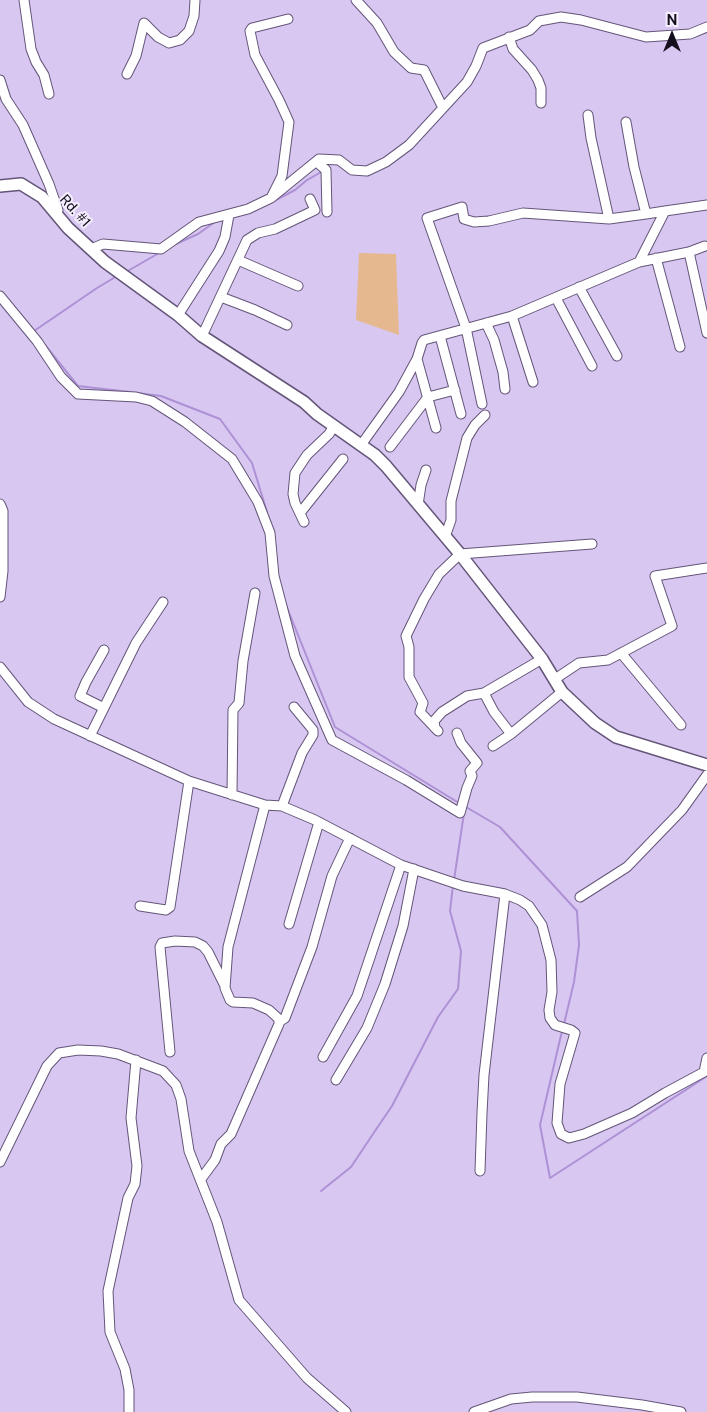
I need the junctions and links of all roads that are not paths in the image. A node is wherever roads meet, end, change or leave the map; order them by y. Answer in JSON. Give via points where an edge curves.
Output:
{"nodes":[{"id":1,"x":24,"y":0,"type":"edge"},
{"id":2,"x":196,"y":0,"type":"edge"},
{"id":3,"x":356,"y":0,"type":"edge"},
{"id":4,"x":288,"y":19,"type":"dead end"},
{"id":5,"x":707,"y":27,"type":"edge"},
{"id":6,"x":509,"y":37,"type":"junction"},
{"id":7,"x":127,"y":74,"type":"dead end"},
{"id":8,"x":0,"y":80,"type":"edge"},
{"id":9,"x":48,"y":94,"type":"dead end"},
{"id":10,"x":541,"y":103,"type":"dead end"},
{"id":11,"x":443,"y":108,"type":"junction"},
{"id":12,"x":588,"y":115,"type":"dead end"},
{"id":13,"x":626,"y":122,"type":"dead end"},
{"id":14,"x":318,"y":159,"type":"junction"},
{"id":15,"x":0,"y":186,"type":"edge"},
{"id":16,"x":271,"y":198,"type":"junction"},
{"id":17,"x":310,"y":200,"type":"dead end"},
{"id":18,"x":707,"y":205,"type":"edge"},
{"id":19,"x":665,"y":211,"type":"junction"},
{"id":20,"x":327,"y":212,"type":"dead end"},
{"id":21,"x":57,"y":214,"type":"junction"},
{"id":22,"x":646,"y":214,"type":"junction"},
{"id":23,"x":229,"y":215,"type":"junction"},
{"id":24,"x":609,"y":218,"type":"junction"},
{"id":25,"x":705,"y":246,"type":"dead end"},
{"id":26,"x":91,"y":249,"type":"junction"},
{"id":27,"x":689,"y":252,"type":"junction"},
{"id":28,"x":656,"y":258,"type":"junction"},
{"id":29,"x":238,"y":260,"type":"junction"},
{"id":30,"x":639,"y":262,"type":"junction"},
{"id":31,"x":298,"y":286,"type":"dead end"},
{"id":32,"x":579,"y":287,"type":"junction"},
{"id":33,"x":0,"y":296,"type":"edge"},
{"id":34,"x":221,"y":297,"type":"junction"},
{"id":35,"x":556,"y":298,"type":"junction"},
{"id":36,"x":178,"y":315,"type":"junction"},
{"id":37,"x":512,"y":316,"type":"junction"},
{"id":38,"x":486,"y":323,"type":"junction"},
{"id":39,"x":286,"y":325,"type":"dead end"},
{"id":40,"x":466,"y":328,"type":"junction"},
{"id":41,"x":707,"y":333,"type":"edge"},
{"id":42,"x":202,"y":336,"type":"junction"},
{"id":43,"x":440,"y":336,"type":"junction"},
{"id":44,"x":680,"y":347,"type":"dead end"},
{"id":45,"x":617,"y":356,"type":"dead end"},
{"id":46,"x":417,"y":358,"type":"junction"},
{"id":47,"x":592,"y":366,"type":"dead end"},
{"id":48,"x":533,"y":382,"type":"dead end"},
{"id":49,"x":506,"y":389,"type":"dead end"},
{"id":50,"x":455,"y":390,"type":"junction"},
{"id":51,"x":428,"y":398,"type":"junction"},
{"id":52,"x":482,"y":404,"type":"dead end"},
{"id":53,"x":461,"y":414,"type":"dead end"},
{"id":54,"x":485,"y":415,"type":"dead end"},
{"id":55,"x":334,"y":426,"type":"junction"},
{"id":56,"x":436,"y":428,"type":"dead end"},
{"id":57,"x":361,"y":445,"type":"junction"},
{"id":58,"x":390,"y":447,"type":"dead end"},
{"id":59,"x":343,"y":460,"type":"dead end"},
{"id":60,"x":426,"y":470,"type":"dead end"},
{"id":61,"x":0,"y":504,"type":"edge"},
{"id":62,"x":418,"y":505,"type":"junction"},
{"id":63,"x":445,"y":536,"type":"junction"},
{"id":64,"x":592,"y":544,"type":"dead end"},
{"id":65,"x":460,"y":554,"type":"junction"},
{"id":66,"x":707,"y":568,"type":"edge"},
{"id":67,"x":255,"y":593,"type":"dead end"},
{"id":68,"x":0,"y":598,"type":"edge"},
{"id":69,"x":163,"y":602,"type":"dead end"},
{"id":70,"x":104,"y":650,"type":"dead end"},
{"id":71,"x":621,"y":653,"type":"junction"},
{"id":72,"x":542,"y":659,"type":"junction"},
{"id":73,"x":0,"y":667,"type":"edge"},
{"id":74,"x":555,"y":679,"type":"junction"},
{"id":75,"x":562,"y":692,"type":"junction"},
{"id":76,"x":484,"y":693,"type":"junction"},
{"id":77,"x":294,"y":707,"type":"dead end"},
{"id":78,"x":104,"y":708,"type":"junction"},
{"id":79,"x":681,"y":726,"type":"dead end"},
{"id":80,"x":457,"y":733,"type":"dead end"},
{"id":81,"x":511,"y":734,"type":"junction"},
{"id":82,"x":90,"y":736,"type":"junction"},
{"id":83,"x":493,"y":746,"type":"dead end"},
{"id":84,"x":707,"y":765,"type":"edge"},
{"id":85,"x":707,"y":775,"type":"edge"},
{"id":86,"x":189,"y":781,"type":"junction"},
{"id":87,"x":232,"y":795,"type":"junction"},
{"id":88,"x":265,"y":805,"type":"junction"},
{"id":89,"x":282,"y":806,"type":"junction"},
{"id":90,"x":319,"y":822,"type":"junction"},
{"id":91,"x":350,"y":838,"type":"junction"},
{"id":92,"x":401,"y":864,"type":"junction"},
{"id":93,"x":414,"y":869,"type":"junction"},
{"id":94,"x":505,"y":894,"type":"junction"},
{"id":95,"x":580,"y":897,"type":"dead end"},
{"id":96,"x":140,"y":906,"type":"dead end"},
{"id":97,"x":290,"y":924,"type":"dead end"},
{"id":98,"x":225,"y":988,"type":"junction"},
{"id":99,"x":279,"y":1022,"type":"junction"},
{"id":100,"x":170,"y":1052,"type":"dead end"},
{"id":101,"x":323,"y":1057,"type":"dead end"},
{"id":102,"x":707,"y":1058,"type":"edge"},
{"id":103,"x":136,"y":1060,"type":"junction"},
{"id":104,"x":336,"y":1080,"type":"dead end"},
{"id":105,"x":0,"y":1162,"type":"edge"},
{"id":106,"x":480,"y":1171,"type":"dead end"},
{"id":107,"x":201,"y":1179,"type":"junction"},
{"id":108,"x":129,"y":1412,"type":"edge"},
{"id":109,"x":346,"y":1412,"type":"edge"},
{"id":110,"x":474,"y":1412,"type":"edge"},
{"id":111,"x":681,"y":1412,"type":"edge"}],
"edges":[{"from":1,"to":9,"type":"street","via":[[31,49],[44,75]]},
{"from":2,"to":7,"type":"street","via":[[188,31],[180,40],[169,43],[144,24],[136,56]]},
{"from":3,"to":11,"type":"street","via":[[377,22],[394,52],[411,68],[424,70]]},
{"from":4,"to":16,"type":"street","via":[[250,31],[254,55],[289,122],[282,176]]},
{"from":5,"to":6,"type":"street","via":[[690,34],[646,37],[599,23],[561,17],[539,21],[530,30]]},
{"from":6,"to":10,"type":"street","via":[[513,49],[538,80]]},
{"from":6,"to":11,"type":"street","via":[[483,48],[467,82]]},
{"from":8,"to":21,"type":"street","via":[[6,99],[23,126],[48,184]]},
{"from":11,"to":14,"type":"street","via":[[409,146],[367,171],[352,170],[339,160]]},
{"from":12,"to":24,"type":"street"},
{"from":13,"to":22,"type":"street"},
{"from":14,"to":16,"type":"street"},
{"from":14,"to":20,"type":"street","via":[[326,170]]},
{"from":15,"to":21,"type":"main road","name":"Rd. #1","via":[[22,184],[42,197]]},
{"from":16,"to":23,"type":"street"},
{"from":17,"to":29,"type":"street","via":[[315,210],[247,240]]},
{"from":18,"to":19,"type":"street"},
{"from":19,"to":22,"type":"street"},
{"from":19,"to":30,"type":"street"},
{"from":21,"to":26,"type":"main road","name":"Rd. #1"},
{"from":22,"to":24,"type":"street"},
{"from":23,"to":26,"type":"street","via":[[199,222],[161,249],[103,244]]},
{"from":23,"to":36,"type":"street","via":[[219,251]]},
{"from":24,"to":40,"type":"street","via":[[523,213],[474,222],[464,218],[462,207],[427,218]]},
{"from":25,"to":27,"type":"street"},
{"from":26,"to":36,"type":"main road","name":"Rd. #1","via":[[122,276]]},
{"from":27,"to":28,"type":"street"},
{"from":27,"to":41,"type":"street"},
{"from":28,"to":30,"type":"street"},
{"from":28,"to":44,"type":"street"},
{"from":29,"to":31,"type":"street"},
{"from":29,"to":34,"type":"street"},
{"from":30,"to":32,"type":"street"},
{"from":32,"to":35,"type":"street"},
{"from":32,"to":45,"type":"street"},
{"from":33,"to":80,"type":"street","via":[[37,341],[61,378],[78,394],[152,400],[232,459],[258,502],[270,533],[274,576],[295,656],[332,740],[460,813],[472,776],[470,772],[477,763]]},
{"from":34,"to":39,"type":"street"},
{"from":34,"to":42,"type":"street"},
{"from":35,"to":37,"type":"street"},
{"from":35,"to":47,"type":"street"},
{"from":36,"to":42,"type":"main road","name":"Rd. #1"},
{"from":37,"to":38,"type":"street"},
{"from":37,"to":48,"type":"street"},
{"from":38,"to":40,"type":"street"},
{"from":38,"to":49,"type":"street","via":[[494,340]]},
{"from":40,"to":43,"type":"street"},
{"from":40,"to":52,"type":"street"},
{"from":42,"to":55,"type":"main road","name":"Rd. #1","via":[[304,402]]},
{"from":43,"to":46,"type":"street","via":[[424,340]]},
{"from":43,"to":50,"type":"street"},
{"from":46,"to":51,"type":"street"},
{"from":46,"to":57,"type":"street","via":[[399,392]]},
{"from":50,"to":51,"type":"street"},
{"from":50,"to":53,"type":"street"},
{"from":51,"to":56,"type":"street"},
{"from":51,"to":58,"type":"street"},
{"from":54,"to":63,"type":"street","via":[[467,438]]},
{"from":55,"to":57,"type":"main road","name":"Rd. #1"},
{"from":55,"to":59,"type":"street","via":[[314,446],[295,473],[293,494],[302,518]]},
{"from":57,"to":62,"type":"main road","name":"Rd. #1","via":[[386,466]]},
{"from":60,"to":62,"type":"street"},
{"from":61,"to":68,"type":"street","via":[[3,510],[3,571]]},
{"from":62,"to":63,"type":"main road","name":"Rd. #1"},
{"from":63,"to":65,"type":"main road","name":"Rd. #1"},
{"from":64,"to":65,"type":"street"},
{"from":65,"to":72,"type":"main road","name":"Rd. #1"},
{"from":65,"to":76,"type":"street","via":[[440,574],[406,636],[409,677],[423,703],[420,712],[436,729],[434,721],[442,712],[467,696]]},
{"from":66,"to":71,"type":"street","via":[[655,576],[672,626]]},
{"from":67,"to":87,"type":"street","via":[[239,703],[233,710]]},
{"from":69,"to":78,"type":"street","via":[[136,643]]},
{"from":70,"to":78,"type":"street","via":[[80,696]]},
{"from":71,"to":74,"type":"street","via":[[608,660],[579,663]]},
{"from":71,"to":79,"type":"street"},
{"from":72,"to":74,"type":"main road","name":"Rd. #1"},
{"from":72,"to":76,"type":"street"},
{"from":73,"to":82,"type":"street","via":[[28,702]]},
{"from":74,"to":75,"type":"main road","name":"Rd. #1"},
{"from":75,"to":81,"type":"street"},
{"from":75,"to":84,"type":"main road","name":"Rd. #1","via":[[595,723],[616,737]]},
{"from":76,"to":81,"type":"street"},
{"from":77,"to":89,"type":"street","via":[[313,730]]},
{"from":78,"to":82,"type":"street"},
{"from":81,"to":83,"type":"street"},
{"from":82,"to":86,"type":"street"},
{"from":85,"to":95,"type":"street","via":[[682,810],[627,867]]},
{"from":86,"to":87,"type":"street"},
{"from":86,"to":96,"type":"street","via":[[170,907],[166,910]]},
{"from":87,"to":88,"type":"street"},
{"from":88,"to":89,"type":"street"},
{"from":88,"to":98,"type":"street","via":[[228,947]]},
{"from":89,"to":90,"type":"street"},
{"from":90,"to":91,"type":"street"},
{"from":90,"to":97,"type":"street"},
{"from":91,"to":92,"type":"street"},
{"from":91,"to":99,"type":"street","via":[[332,876],[312,947],[285,1018]]},
{"from":92,"to":93,"type":"street"},
{"from":92,"to":101,"type":"street","via":[[358,996]]},
{"from":93,"to":94,"type":"street"},
{"from":93,"to":104,"type":"street","via":[[403,926],[385,984],[367,1028]]},
{"from":94,"to":102,"type":"street","via":[[529,906],[542,925],[551,960],[550,1018],[555,1025],[575,1033],[560,1084],[558,1123],[561,1134],[575,1137],[632,1113],[704,1072]]},
{"from":94,"to":106,"type":"street","via":[[484,1075]]},
{"from":98,"to":99,"type":"street","via":[[233,1002],[253,1003],[269,1010]]},
{"from":98,"to":100,"type":"street","via":[[203,946],[195,942],[162,943]]},
{"from":99,"to":107,"type":"street","via":[[231,1134],[221,1144]]},
{"from":103,"to":105,"type":"street","via":[[101,1051],[58,1053],[47,1066]]},
{"from":103,"to":107,"type":"street","via":[[163,1071],[176,1085],[189,1151]]},
{"from":103,"to":108,"type":"street","via":[[131,1118],[137,1166],[135,1184],[128,1198],[108,1291],[108,1324],[125,1369]]},
{"from":107,"to":109,"type":"street","via":[[218,1222],[239,1300],[307,1378]]},
{"from":110,"to":111,"type":"street","via":[[511,1399],[532,1397],[577,1398]]}]}
